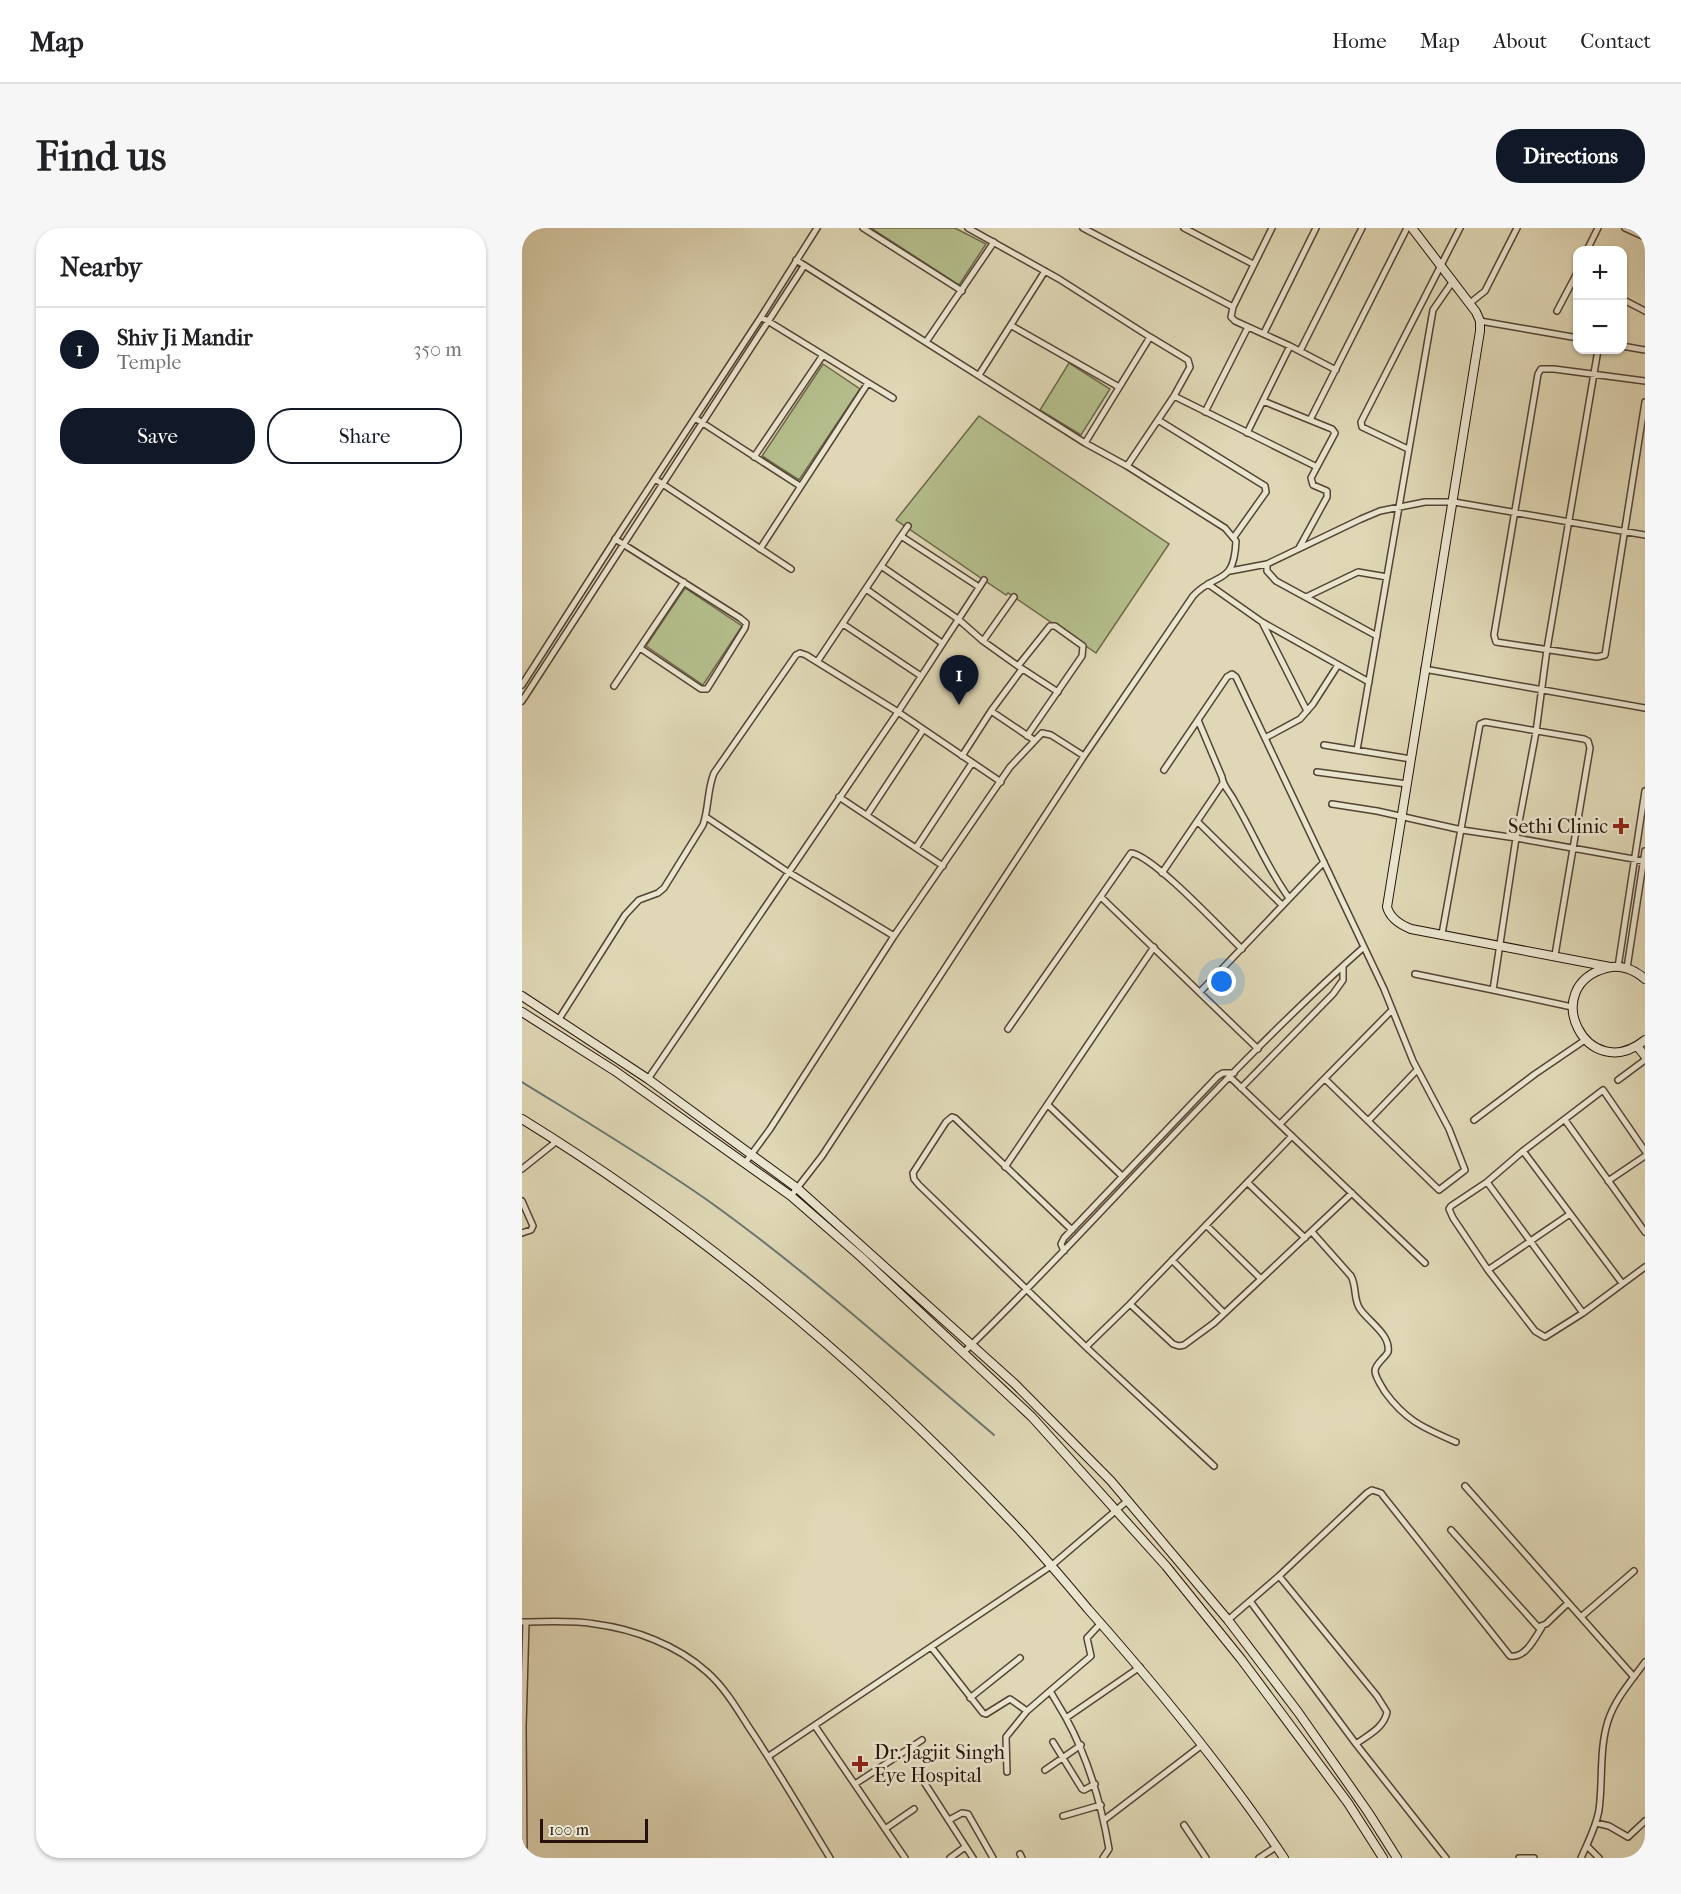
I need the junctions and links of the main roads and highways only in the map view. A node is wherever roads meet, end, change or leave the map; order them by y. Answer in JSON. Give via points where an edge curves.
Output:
{"nodes":[{"id":1,"x":1412,"y":228,"type":"edge"},
{"id":2,"x":1622,"y":968,"type":"junction"},
{"id":3,"x":1645,"y":979,"type":"edge"},
{"id":4,"x":522,"y":996,"type":"edge"},
{"id":5,"x":522,"y":1012,"type":"edge"},
{"id":6,"x":1645,"y":1040,"type":"edge"},
{"id":7,"x":1637,"y":1046,"type":"junction"},
{"id":8,"x":1645,"y":1058,"type":"edge"},
{"id":9,"x":522,"y":1119,"type":"edge"},
{"id":10,"x":1284,"y":1858,"type":"edge"},
{"id":11,"x":1383,"y":1858,"type":"edge"},
{"id":12,"x":1397,"y":1858,"type":"edge"}],
"edges":[{"from":1,"to":2,"type":"main road","via":[[1480,321],[1388,912],[1411,929]]},
{"from":2,"to":3,"type":"main road"},
{"from":2,"to":7,"type":"main road","via":[[1596,971],[1584,980],[1576,992],[1573,1020],[1585,1040],[1598,1049],[1625,1051]]},
{"from":4,"to":12,"type":"main road","via":[[648,1079],[797,1188],[1015,1384],[1111,1481],[1228,1620],[1305,1721]]},
{"from":5,"to":11,"type":"main road","via":[[615,1071],[790,1196],[1032,1417],[1166,1566],[1241,1659],[1348,1803]]},
{"from":6,"to":7,"type":"main road"},
{"from":7,"to":8,"type":"main road"},
{"from":9,"to":10,"type":"main road","via":[[666,1216],[795,1317],[931,1440],[1012,1521],[1140,1667]]}]}
